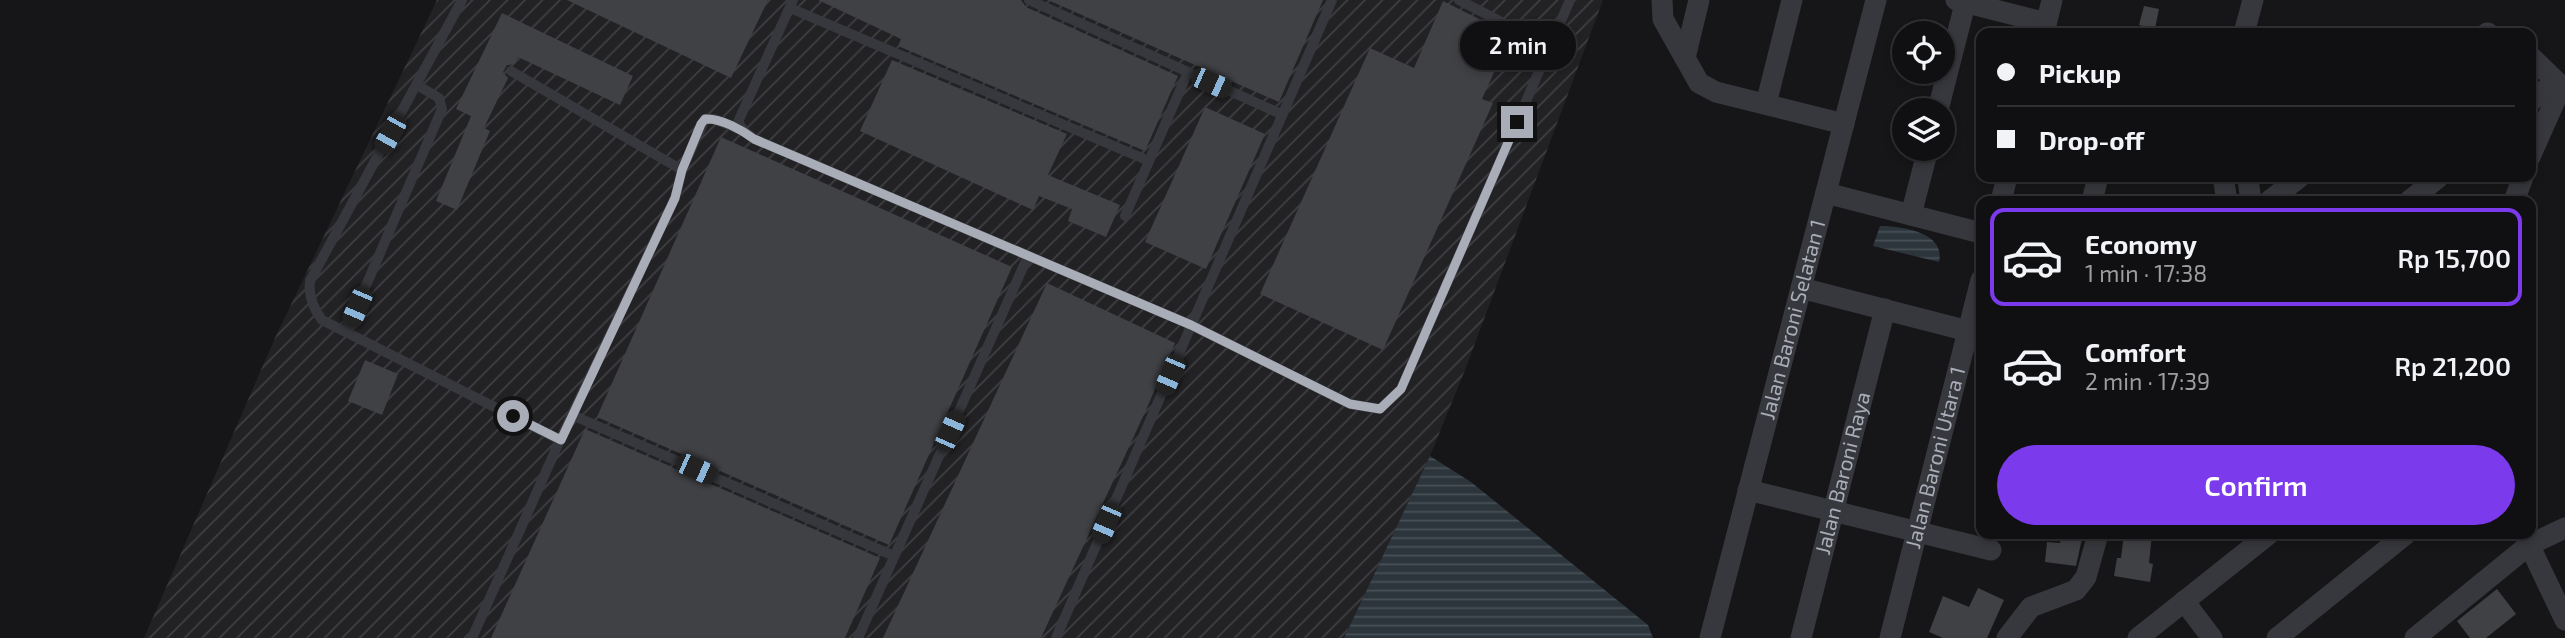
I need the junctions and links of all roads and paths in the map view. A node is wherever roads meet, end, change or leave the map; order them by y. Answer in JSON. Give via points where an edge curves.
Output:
{"nodes":[{"id":1,"x":462,"y":0,"type":"edge"},
{"id":2,"x":1029,"y":0,"type":"edge"},
{"id":3,"x":1332,"y":0,"type":"edge"},
{"id":4,"x":1459,"y":0,"type":"edge"},
{"id":5,"x":1570,"y":0,"type":"edge"},
{"id":6,"x":1662,"y":0,"type":"edge"},
{"id":7,"x":1699,"y":0,"type":"edge"},
{"id":8,"x":1792,"y":0,"type":"edge"},
{"id":9,"x":1876,"y":0,"type":"edge"},
{"id":10,"x":2052,"y":0,"type":"edge"},
{"id":11,"x":2253,"y":0,"type":"edge"},
{"id":12,"x":1963,"y":1,"type":"edge"},
{"id":13,"x":791,"y":4,"type":"edge"},
{"id":14,"x":2045,"y":28,"type":"edge"},
{"id":15,"x":2245,"y":28,"type":"edge"},
{"id":16,"x":1525,"y":34,"type":"dead end"},
{"id":17,"x":1685,"y":58,"type":"junction"},
{"id":18,"x":2536,"y":62,"type":"edge"},
{"id":19,"x":511,"y":71,"type":"dead end"},
{"id":20,"x":1188,"y":72,"type":"junction"},
{"id":21,"x":2556,"y":82,"type":"junction"},
{"id":22,"x":417,"y":85,"type":"junction"},
{"id":23,"x":2536,"y":97,"type":"edge"},
{"id":24,"x":1941,"y":98,"type":"edge"},
{"id":25,"x":1766,"y":104,"type":"junction"},
{"id":26,"x":1281,"y":114,"type":"junction"},
{"id":27,"x":1844,"y":124,"type":"junction"},
{"id":28,"x":744,"y":131,"type":"junction"},
{"id":29,"x":2536,"y":144,"type":"edge"},
{"id":30,"x":1149,"y":161,"type":"junction"},
{"id":31,"x":1925,"y":161,"type":"edge"},
{"id":32,"x":682,"y":170,"type":"junction"},
{"id":33,"x":2294,"y":182,"type":"edge"},
{"id":34,"x":2433,"y":182,"type":"edge"},
{"id":35,"x":1826,"y":193,"type":"junction"},
{"id":36,"x":2275,"y":196,"type":"edge"},
{"id":37,"x":2415,"y":196,"type":"edge"},
{"id":38,"x":1911,"y":215,"type":"junction"},
{"id":39,"x":1125,"y":216,"type":"dead end"},
{"id":40,"x":1976,"y":232,"type":"edge"},
{"id":41,"x":1028,"y":256,"type":"junction"},
{"id":42,"x":1801,"y":288,"type":"junction"},
{"id":43,"x":1976,"y":299,"type":"edge"},
{"id":44,"x":1885,"y":309,"type":"junction"},
{"id":45,"x":1191,"y":325,"type":"junction"},
{"id":46,"x":1968,"y":331,"type":"junction"},
{"id":47,"x":346,"y":332,"type":"junction"},
{"id":48,"x":572,"y":415,"type":"junction"},
{"id":49,"x":561,"y":440,"type":"junction"},
{"id":50,"x":1748,"y":489,"type":"junction"},
{"id":51,"x":1833,"y":511,"type":"junction"},
{"id":52,"x":2565,"y":528,"type":"edge"},
{"id":53,"x":1917,"y":532,"type":"junction"},
{"id":54,"x":2536,"y":536,"type":"edge"},
{"id":55,"x":2097,"y":539,"type":"edge"},
{"id":56,"x":2263,"y":539,"type":"edge"},
{"id":57,"x":2400,"y":539,"type":"edge"},
{"id":58,"x":2527,"y":539,"type":"edge"},
{"id":59,"x":1991,"y":550,"type":"dead end"},
{"id":60,"x":894,"y":556,"type":"junction"},
{"id":61,"x":2184,"y":601,"type":"junction"},
{"id":62,"x":2565,"y":620,"type":"edge"},
{"id":63,"x":2565,"y":632,"type":"edge"},
{"id":64,"x":472,"y":638,"type":"edge"},
{"id":65,"x":858,"y":638,"type":"edge"},
{"id":66,"x":1056,"y":638,"type":"edge"},
{"id":67,"x":1710,"y":638,"type":"edge"},
{"id":68,"x":1801,"y":638,"type":"edge"},
{"id":69,"x":1890,"y":638,"type":"edge"},
{"id":70,"x":2007,"y":638,"type":"edge"},
{"id":71,"x":2138,"y":638,"type":"edge"},
{"id":72,"x":2212,"y":638,"type":"edge"},
{"id":73,"x":2277,"y":638,"type":"edge"},
{"id":74,"x":2415,"y":638,"type":"edge"},
{"id":75,"x":2558,"y":638,"type":"edge"}],
"edges":[{"from":1,"to":22,"type":"lane"},
{"from":2,"to":20,"type":"lane"},
{"from":3,"to":26,"type":"lane"},
{"from":4,"to":16,"type":"lane"},
{"from":5,"to":45,"type":"lane","via":[[1401,389],[1380,409],[1350,404]]},
{"from":6,"to":17,"type":"street","via":[[1662,19]]},
{"from":7,"to":17,"type":"street"},
{"from":8,"to":25,"type":"street"},
{"from":9,"to":27,"type":"street","name":"Jalan Baroni Selatan 1"},
{"from":10,"to":14,"type":"street"},
{"from":11,"to":15,"type":"street"},
{"from":12,"to":14,"type":"street"},
{"from":12,"to":24,"type":"street"},
{"from":13,"to":28,"type":"lane","via":[[738,122]]},
{"from":13,"to":30,"type":"lane"},
{"from":17,"to":25,"type":"street","via":[[1699,83],[1716,92]]},
{"from":18,"to":21,"type":"street"},
{"from":19,"to":32,"type":"lane"},
{"from":20,"to":26,"type":"lane"},
{"from":20,"to":30,"type":"lane"},
{"from":21,"to":23,"type":"street"},
{"from":21,"to":29,"type":"street","via":[[2558,94]]},
{"from":22,"to":47,"type":"lane","via":[[439,98],[442,109]]},
{"from":22,"to":47,"type":"lane","via":[[310,281],[316,312]]},
{"from":25,"to":27,"type":"street"},
{"from":26,"to":45,"type":"lane"},
{"from":27,"to":35,"type":"street","name":"Jalan Baroni Selatan 1"},
{"from":28,"to":32,"type":"lane","via":[[705,119]]},
{"from":28,"to":41,"type":"lane"},
{"from":30,"to":39,"type":"lane"},
{"from":31,"to":38,"type":"street"},
{"from":32,"to":48,"type":"lane","via":[[675,198]]},
{"from":33,"to":36,"type":"street"},
{"from":34,"to":37,"type":"street"},
{"from":35,"to":38,"type":"street"},
{"from":35,"to":42,"type":"street","name":"Jalan Baroni Selatan 1"},
{"from":38,"to":40,"type":"street"},
{"from":41,"to":45,"type":"lane"},
{"from":41,"to":60,"type":"lane"},
{"from":42,"to":44,"type":"street"},
{"from":42,"to":50,"type":"street","name":"Jalan Baroni Selatan 1"},
{"from":43,"to":46,"type":"street","name":"Jalan Baroni Utara 1"},
{"from":44,"to":46,"type":"street"},
{"from":44,"to":51,"type":"street","name":"Jalan Baroni Raya"},
{"from":45,"to":66,"type":"lane"},
{"from":46,"to":53,"type":"street","name":"Jalan Baroni Utara 1"},
{"from":47,"to":49,"type":"lane"},
{"from":48,"to":49,"type":"lane"},
{"from":48,"to":60,"type":"lane"},
{"from":49,"to":64,"type":"lane"},
{"from":50,"to":51,"type":"street"},
{"from":50,"to":67,"type":"street","name":"Jalan Baroni Selatan 1"},
{"from":51,"to":53,"type":"street"},
{"from":51,"to":68,"type":"street","name":"Jalan Baroni Raya"},
{"from":52,"to":54,"type":"street"},
{"from":53,"to":59,"type":"street"},
{"from":53,"to":69,"type":"street","name":"Jalan Baroni Utara 1"},
{"from":55,"to":70,"type":"street","via":[[2087,578],[2076,590],[2031,607]]},
{"from":56,"to":61,"type":"street"},
{"from":57,"to":73,"type":"street"},
{"from":58,"to":62,"type":"street"},
{"from":58,"to":74,"type":"street"},
{"from":60,"to":65,"type":"lane"},
{"from":61,"to":71,"type":"street"},
{"from":61,"to":72,"type":"street"},
{"from":63,"to":75,"type":"street"}]}
